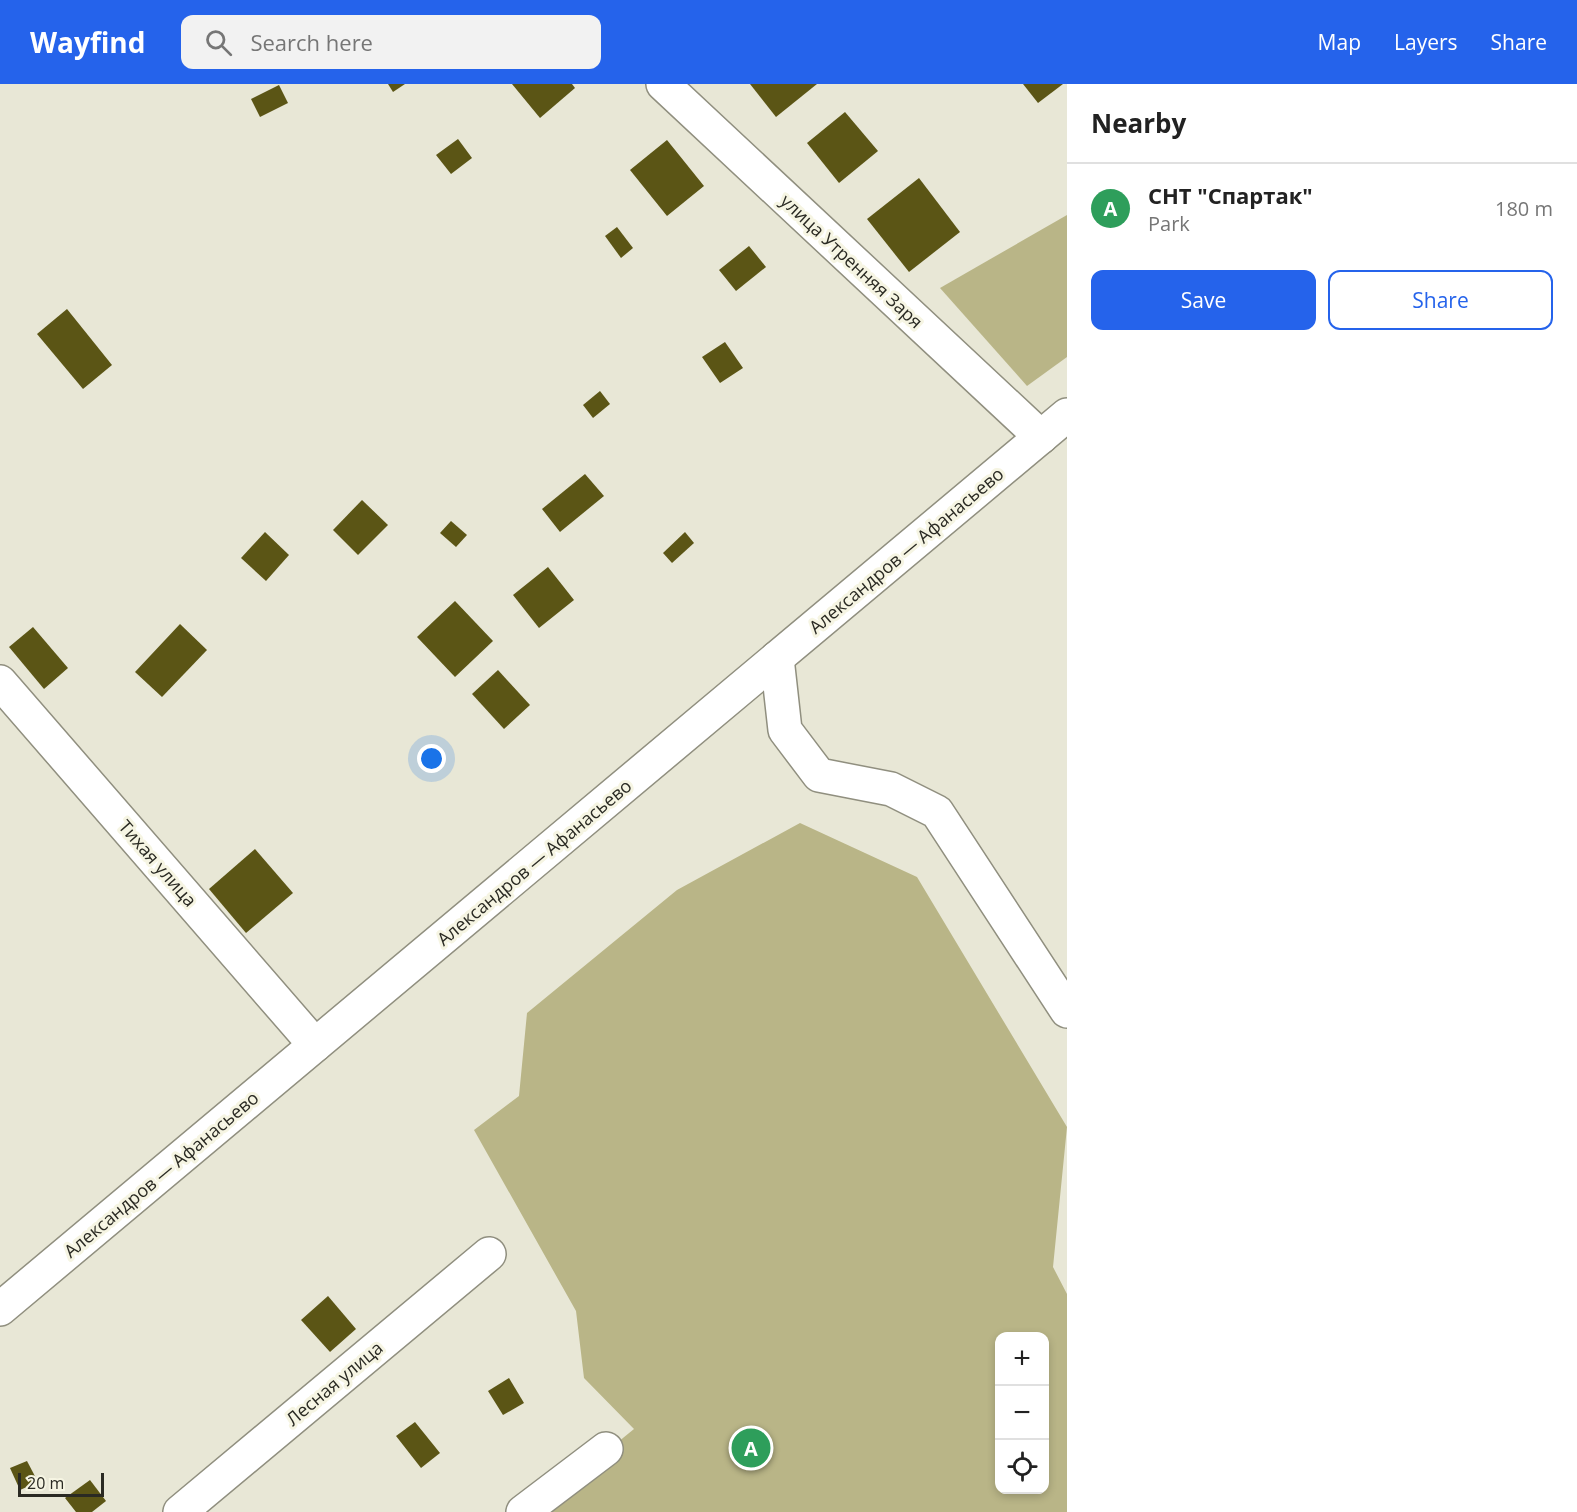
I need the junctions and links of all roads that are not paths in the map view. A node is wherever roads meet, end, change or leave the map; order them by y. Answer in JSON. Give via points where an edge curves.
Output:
{"nodes":[{"id":1,"x":663,"y":84,"type":"edge"},
{"id":2,"x":1067,"y":415,"type":"edge"},
{"id":3,"x":1041,"y":437,"type":"junction"},
{"id":4,"x":777,"y":658,"type":"junction"},
{"id":5,"x":0,"y":682,"type":"edge"},
{"id":6,"x":1067,"y":1011,"type":"edge"},
{"id":7,"x":315,"y":1045,"type":"junction"},
{"id":8,"x":489,"y":1254,"type":"dead end"},
{"id":9,"x":0,"y":1309,"type":"edge"},
{"id":10,"x":606,"y":1449,"type":"dead end"},
{"id":11,"x":180,"y":1512,"type":"edge"},
{"id":12,"x":523,"y":1512,"type":"edge"}],
"edges":[{"from":1,"to":3,"type":"street","name":"улица Утренняя Заря"},
{"from":2,"to":3,"type":"street","name":"Александров — Афанасьево"},
{"from":3,"to":4,"type":"street","name":"Александров — Афанасьево"},
{"from":4,"to":6,"type":"street","via":[[785,730],[819,775],[891,789],[937,812]]},
{"from":4,"to":7,"type":"street","name":"Александров — Афанасьево"},
{"from":5,"to":7,"type":"street","name":"Тихая улица"},
{"from":7,"to":9,"type":"street","name":"Александров — Афанасьево"},
{"from":8,"to":11,"type":"street","name":"Лесная улица"},
{"from":10,"to":12,"type":"street"}]}
